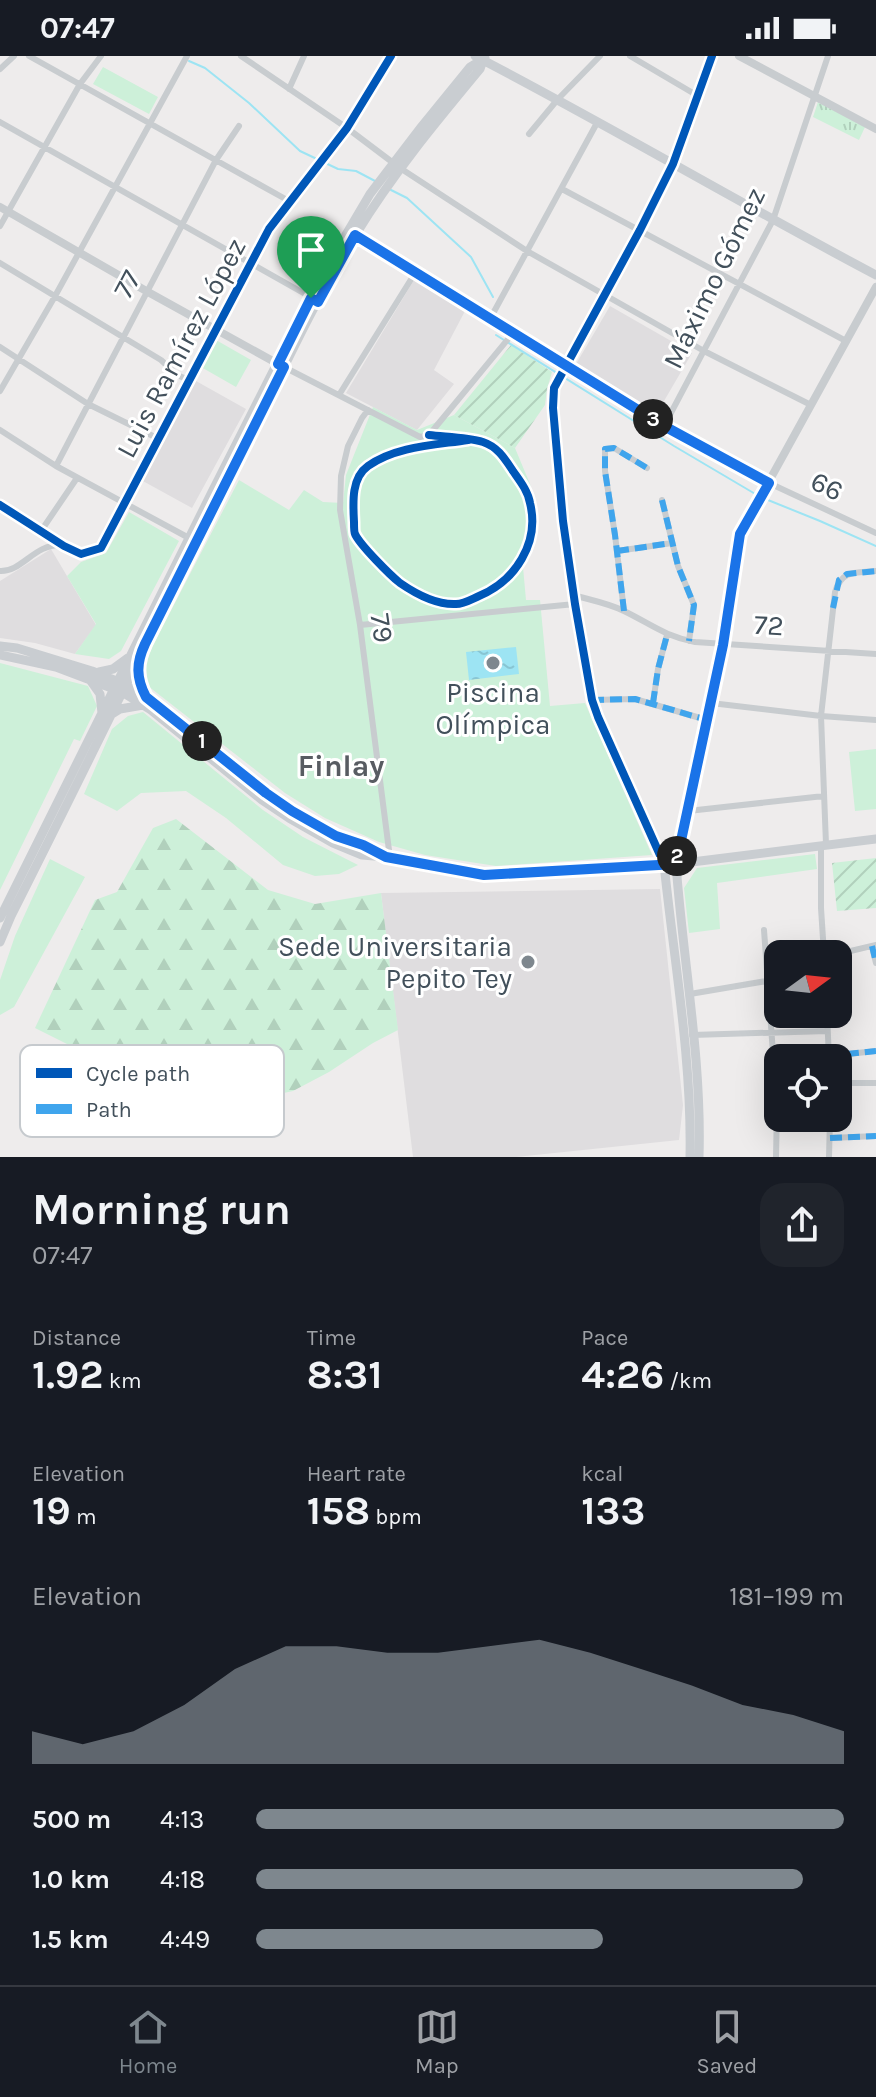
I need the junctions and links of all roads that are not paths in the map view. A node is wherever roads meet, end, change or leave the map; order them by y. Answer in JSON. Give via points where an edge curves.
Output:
{"nodes":[{"id":1,"x":14,"y":56,"type":"edge"},
{"id":2,"x":29,"y":56,"type":"edge"},
{"id":3,"x":101,"y":56,"type":"edge"},
{"id":4,"x":241,"y":56,"type":"edge"},
{"id":5,"x":304,"y":56,"type":"edge"},
{"id":6,"x":391,"y":56,"type":"edge"},
{"id":7,"x":600,"y":56,"type":"edge"},
{"id":8,"x":630,"y":56,"type":"edge"},
{"id":9,"x":712,"y":56,"type":"edge"},
{"id":10,"x":739,"y":56,"type":"edge"},
{"id":11,"x":828,"y":56,"type":"edge"},
{"id":12,"x":184,"y":60,"type":"edge"},
{"id":13,"x":478,"y":60,"type":"edge"},
{"id":14,"x":0,"y":69,"type":"edge"},
{"id":15,"x":80,"y":84,"type":"junction"},
{"id":16,"x":289,"y":89,"type":"junction"},
{"id":17,"x":814,"y":95,"type":"junction"},
{"id":18,"x":698,"y":96,"type":"junction"},
{"id":19,"x":558,"y":99,"type":"junction"},
{"id":20,"x":598,"y":121,"type":"junction"},
{"id":21,"x":0,"y":122,"type":"edge"},
{"id":22,"x":149,"y":122,"type":"junction"},
{"id":23,"x":239,"y":126,"type":"dead end"},
{"id":24,"x":347,"y":128,"type":"junction"},
{"id":25,"x":876,"y":129,"type":"edge"},
{"id":26,"x":529,"y":134,"type":"dead end"},
{"id":27,"x":45,"y":148,"type":"junction"},
{"id":28,"x":216,"y":160,"type":"junction"},
{"id":29,"x":673,"y":164,"type":"junction"},
{"id":30,"x":395,"y":167,"type":"junction"},
{"id":31,"x":114,"y":187,"type":"junction"},
{"id":32,"x":562,"y":189,"type":"junction"},
{"id":33,"x":289,"y":201,"type":"junction"},
{"id":34,"x":4,"y":209,"type":"edge"},
{"id":35,"x":773,"y":220,"type":"junction"},
{"id":36,"x":0,"y":226,"type":"edge"},
{"id":37,"x":183,"y":226,"type":"junction"},
{"id":38,"x":640,"y":230,"type":"junction"},
{"id":39,"x":351,"y":233,"type":"junction"},
{"id":40,"x":527,"y":251,"type":"junction"},
{"id":41,"x":78,"y":252,"type":"junction"},
{"id":42,"x":0,"y":263,"type":"edge"},
{"id":43,"x":250,"y":263,"type":"junction"},
{"id":44,"x":415,"y":273,"type":"junction"},
{"id":45,"x":876,"y":275,"type":"edge"},
{"id":46,"x":739,"y":284,"type":"junction"},
{"id":47,"x":876,"y":287,"type":"edge"},
{"id":48,"x":148,"y":292,"type":"junction"},
{"id":49,"x":604,"y":294,"type":"junction"},
{"id":50,"x":54,"y":298,"type":"junction"},
{"id":51,"x":314,"y":300,"type":"junction"},
{"id":52,"x":490,"y":319,"type":"junction"},
{"id":53,"x":216,"y":330,"type":"junction"},
{"id":54,"x":513,"y":333,"type":"junction"},
{"id":55,"x":123,"y":338,"type":"junction"},
{"id":56,"x":846,"y":341,"type":"junction"},
{"id":57,"x":0,"y":347,"type":"edge"},
{"id":58,"x":704,"y":351,"type":"junction"},
{"id":59,"x":19,"y":359,"type":"junction"},
{"id":60,"x":565,"y":365,"type":"junction"},
{"id":61,"x":281,"y":366,"type":"junction"},
{"id":62,"x":189,"y":380,"type":"junction"},
{"id":63,"x":0,"y":391,"type":"edge"},
{"id":64,"x":339,"y":395,"type":"junction"},
{"id":65,"x":88,"y":404,"type":"junction"},
{"id":66,"x":811,"y":405,"type":"junction"},
{"id":67,"x":368,"y":410,"type":"junction"},
{"id":68,"x":664,"y":426,"type":"junction"},
{"id":69,"x":0,"y":430,"type":"edge"},
{"id":70,"x":159,"y":439,"type":"junction"},
{"id":71,"x":56,"y":466,"type":"junction"},
{"id":72,"x":647,"y":468,"type":"dead end"},
{"id":73,"x":77,"y":478,"type":"junction"},
{"id":74,"x":764,"y":491,"type":"junction"},
{"id":75,"x":662,"y":500,"type":"dead end"},
{"id":76,"x":124,"y":503,"type":"junction"},
{"id":77,"x":0,"y":505,"type":"edge"},
{"id":78,"x":41,"y":531,"type":"junction"},
{"id":79,"x":876,"y":533,"type":"edge"},
{"id":80,"x":193,"y":539,"type":"junction"},
{"id":81,"x":672,"y":543,"type":"junction"},
{"id":82,"x":64,"y":546,"type":"junction"},
{"id":83,"x":617,"y":551,"type":"junction"},
{"id":84,"x":0,"y":571,"type":"edge"},
{"id":85,"x":876,"y":571,"type":"edge"},
{"id":86,"x":573,"y":595,"type":"junction"},
{"id":87,"x":575,"y":604,"type":"junction"},
{"id":88,"x":624,"y":611,"type":"junction"},
{"id":89,"x":360,"y":625,"type":"junction"},
{"id":90,"x":667,"y":635,"type":"junction"},
{"id":91,"x":689,"y":641,"type":"junction"},
{"id":92,"x":723,"y":645,"type":"junction"},
{"id":93,"x":0,"y":646,"type":"edge"},
{"id":94,"x":828,"y":651,"type":"junction"},
{"id":95,"x":876,"y":654,"type":"edge"},
{"id":96,"x":0,"y":655,"type":"edge"},
{"id":97,"x":135,"y":656,"type":"junction"},
{"id":98,"x":93,"y":676,"type":"junction"},
{"id":99,"x":120,"y":687,"type":"junction"},
{"id":100,"x":592,"y":700,"type":"junction"},
{"id":101,"x":146,"y":702,"type":"junction"},
{"id":102,"x":653,"y":703,"type":"junction"},
{"id":103,"x":711,"y":703,"type":"junction"},
{"id":104,"x":107,"y":715,"type":"junction"},
{"id":105,"x":821,"y":716,"type":"junction"},
{"id":106,"x":707,"y":720,"type":"junction"},
{"id":107,"x":876,"y":720,"type":"edge"},
{"id":108,"x":824,"y":796,"type":"junction"},
{"id":109,"x":688,"y":811,"type":"junction"},
{"id":110,"x":876,"y":839,"type":"edge"},
{"id":111,"x":824,"y":844,"type":"junction"},
{"id":112,"x":388,"y":857,"type":"junction"},
{"id":113,"x":692,"y":861,"type":"junction"},
{"id":114,"x":664,"y":864,"type":"junction"},
{"id":115,"x":676,"y":864,"type":"junction"},
{"id":116,"x":649,"y":865,"type":"junction"},
{"id":117,"x":665,"y":878,"type":"junction"},
{"id":118,"x":677,"y":885,"type":"junction"},
{"id":119,"x":3,"y":915,"type":"edge"},
{"id":120,"x":764,"y":930,"type":"dead end"},
{"id":121,"x":765,"y":940,"type":"edge"},
{"id":122,"x":823,"y":940,"type":"edge"},
{"id":123,"x":0,"y":942,"type":"edge"},
{"id":124,"x":874,"y":945,"type":"edge"},
{"id":125,"x":852,"y":950,"type":"edge"},
{"id":126,"x":876,"y":963,"type":"edge"},
{"id":127,"x":764,"y":982,"type":"edge"},
{"id":128,"x":690,"y":994,"type":"junction"},
{"id":129,"x":772,"y":1028,"type":"edge"},
{"id":130,"x":772,"y":1031,"type":"junction"},
{"id":131,"x":827,"y":1031,"type":"joint"},
{"id":132,"x":689,"y":1035,"type":"junction"},
{"id":133,"x":773,"y":1044,"type":"edge"},
{"id":134,"x":828,"y":1044,"type":"edge"},
{"id":135,"x":876,"y":1051,"type":"edge"},
{"id":136,"x":852,"y":1054,"type":"edge"},
{"id":137,"x":852,"y":1083,"type":"edge"},
{"id":138,"x":876,"y":1083,"type":"edge"},
{"id":139,"x":695,"y":1131,"type":"junction"},
{"id":140,"x":777,"y":1132,"type":"edge"},
{"id":141,"x":830,"y":1132,"type":"edge"},
{"id":142,"x":876,"y":1136,"type":"edge"},
{"id":143,"x":830,"y":1138,"type":"junction"},
{"id":144,"x":690,"y":1157,"type":"edge"},
{"id":145,"x":699,"y":1157,"type":"edge"},
{"id":146,"x":776,"y":1157,"type":"edge"},
{"id":147,"x":829,"y":1157,"type":"edge"}],
"edges":[{"from":1,"to":14,"type":"street"},
{"from":2,"to":15,"type":"street"},
{"from":3,"to":15,"type":"street"},
{"from":4,"to":16,"type":"street"},
{"from":5,"to":16,"type":"street"},
{"from":6,"to":24,"type":"street","name":"Luis Ramírez López"},
{"from":7,"to":19,"type":"street"},
{"from":8,"to":18,"type":"street"},
{"from":9,"to":18,"type":"street"},
{"from":10,"to":17,"type":"street"},
{"from":11,"to":17,"type":"street","name":"Máximo Gómez"},
{"from":12,"to":22,"type":"street"},
{"from":13,"to":19,"type":"main road"},
{"from":13,"to":30,"type":"main road"},
{"from":15,"to":22,"type":"street"},
{"from":15,"to":27,"type":"street"},
{"from":16,"to":24,"type":"street"},
{"from":17,"to":25,"type":"street"},
{"from":17,"to":35,"type":"street","name":"Máximo Gómez"},
{"from":18,"to":29,"type":"street"},
{"from":19,"to":20,"type":"main road"},
{"from":19,"to":26,"type":"street"},
{"from":20,"to":29,"type":"main road"},
{"from":20,"to":32,"type":"street"},
{"from":21,"to":27,"type":"street"},
{"from":22,"to":28,"type":"street"},
{"from":22,"to":31,"type":"street"},
{"from":23,"to":28,"type":"street","name":"77"},
{"from":24,"to":30,"type":"street"},
{"from":24,"to":33,"type":"street","name":"Luis Ramírez López"},
{"from":27,"to":31,"type":"street"},
{"from":27,"to":34,"type":"street"},
{"from":28,"to":33,"type":"street"},
{"from":28,"to":37,"type":"street","name":"77"},
{"from":29,"to":35,"type":"main road"},
{"from":29,"to":38,"type":"street"},
{"from":30,"to":39,"type":"main road"},
{"from":30,"to":40,"type":"street"},
{"from":31,"to":37,"type":"street"},
{"from":31,"to":41,"type":"street"},
{"from":32,"to":38,"type":"street"},
{"from":32,"to":40,"type":"street"},
{"from":33,"to":43,"type":"street","name":"Luis Ramírez López"},
{"from":34,"to":36,"type":"street"},
{"from":34,"to":41,"type":"street"},
{"from":35,"to":45,"type":"main road"},
{"from":35,"to":46,"type":"street","name":"Máximo Gómez"},
{"from":37,"to":43,"type":"street"},
{"from":37,"to":48,"type":"street","name":"77"},
{"from":38,"to":46,"type":"street"},
{"from":38,"to":49,"type":"street"},
{"from":39,"to":44,"type":"street","name":"66"},
{"from":39,"to":51,"type":"main road"},
{"from":40,"to":49,"type":"street"},
{"from":40,"to":52,"type":"street"},
{"from":41,"to":48,"type":"street"},
{"from":41,"to":50,"type":"street"},
{"from":42,"to":50,"type":"street"},
{"from":43,"to":51,"type":"street"},
{"from":43,"to":53,"type":"street","name":"Luis Ramírez López"},
{"from":44,"to":52,"type":"street","name":"66"},
{"from":44,"to":64,"type":"street"},
{"from":46,"to":56,"type":"street"},
{"from":46,"to":58,"type":"street","name":"Máximo Gómez"},
{"from":47,"to":56,"type":"street"},
{"from":48,"to":53,"type":"street"},
{"from":48,"to":55,"type":"street","name":"77"},
{"from":49,"to":58,"type":"street"},
{"from":49,"to":60,"type":"street"},
{"from":50,"to":55,"type":"street"},
{"from":50,"to":59,"type":"street"},
{"from":51,"to":61,"type":"main road"},
{"from":52,"to":54,"type":"street","name":"66"},
{"from":53,"to":61,"type":"street"},
{"from":53,"to":62,"type":"street","name":"Luis Ramírez López"},
{"from":54,"to":60,"type":"street","name":"66"},
{"from":54,"to":67,"type":"street","via":[[429,435],[420,437]]},
{"from":55,"to":62,"type":"street"},
{"from":55,"to":65,"type":"street","name":"77"},
{"from":56,"to":66,"type":"street"},
{"from":57,"to":59,"type":"street"},
{"from":58,"to":66,"type":"street"},
{"from":58,"to":68,"type":"street","name":"Máximo Gómez"},
{"from":59,"to":63,"type":"street"},
{"from":59,"to":65,"type":"street"},
{"from":60,"to":68,"type":"street","name":"66"},
{"from":60,"to":86,"type":"street","via":[[554,388],[553,408]]},
{"from":61,"to":64,"type":"street"},
{"from":61,"to":80,"type":"main road"},
{"from":62,"to":70,"type":"street","name":"Luis Ramírez López"},
{"from":64,"to":67,"type":"street"},
{"from":65,"to":70,"type":"street"},
{"from":65,"to":71,"type":"street","name":"77"},
{"from":66,"to":74,"type":"street"},
{"from":67,"to":89,"type":"street","name":"79","via":[[348,446],[341,476],[340,510]]},
{"from":68,"to":74,"type":"street","name":"66"},
{"from":69,"to":71,"type":"street"},
{"from":70,"to":76,"type":"street","name":"Luis Ramírez López"},
{"from":71,"to":73,"type":"street"},
{"from":72,"to":83,"type":"street","via":[[614,448],[605,449]]},
{"from":73,"to":76,"type":"street"},
{"from":73,"to":78,"type":"street"},
{"from":74,"to":79,"type":"street","name":"66"},
{"from":74,"to":92,"type":"street","via":[[740,534]]},
{"from":75,"to":81,"type":"street"},
{"from":76,"to":80,"type":"street"},
{"from":76,"to":82,"type":"street","name":"Luis Ramírez López","via":[[101,548],[81,554]]},
{"from":77,"to":78,"type":"street"},
{"from":78,"to":82,"type":"street"},
{"from":80,"to":97,"type":"main road"},
{"from":81,"to":83,"type":"street"},
{"from":81,"to":91,"type":"street","via":[[694,605]]},
{"from":82,"to":84,"type":"street","via":[[50,545]]},
{"from":83,"to":88,"type":"street"},
{"from":85,"to":94,"type":"street","via":[[839,580]]},
{"from":86,"to":87,"type":"street"},
{"from":86,"to":88,"type":"street","name":"72"},
{"from":87,"to":89,"type":"street"},
{"from":87,"to":100,"type":"street"},
{"from":88,"to":90,"type":"street","name":"72"},
{"from":89,"to":112,"type":"street","name":"79"},
{"from":90,"to":91,"type":"street","name":"72"},
{"from":90,"to":102,"type":"street"},
{"from":91,"to":92,"type":"street","name":"72"},
{"from":92,"to":94,"type":"street","name":"72"},
{"from":92,"to":103,"type":"street"},
{"from":93,"to":98,"type":"main road"},
{"from":94,"to":95,"type":"street","name":"72"},
{"from":94,"to":105,"type":"street"},
{"from":96,"to":98,"type":"main road"},
{"from":97,"to":98,"type":"main road"},
{"from":97,"to":99,"type":"main road"},
{"from":97,"to":101,"type":"main road"},
{"from":98,"to":99,"type":"main road"},
{"from":98,"to":104,"type":"main road"},
{"from":99,"to":101,"type":"main road"},
{"from":99,"to":104,"type":"main road"},
{"from":100,"to":102,"type":"street"},
{"from":100,"to":114,"type":"street"},
{"from":101,"to":104,"type":"main road"},
{"from":101,"to":112,"type":"main road","via":[[289,818],[362,855]]},
{"from":102,"to":106,"type":"street"},
{"from":103,"to":105,"type":"street"},
{"from":103,"to":106,"type":"street"},
{"from":104,"to":119,"type":"main road"},
{"from":105,"to":107,"type":"street"},
{"from":105,"to":108,"type":"street"},
{"from":106,"to":109,"type":"street"},
{"from":108,"to":109,"type":"street"},
{"from":108,"to":111,"type":"street"},
{"from":109,"to":115,"type":"street"},
{"from":110,"to":111,"type":"main road"},
{"from":111,"to":113,"type":"main road"},
{"from":111,"to":122,"type":"street"},
{"from":112,"to":116,"type":"main road","via":[[484,875]]},
{"from":113,"to":115,"type":"main road"},
{"from":113,"to":118,"type":"main road"},
{"from":114,"to":115,"type":"main road"},
{"from":114,"to":116,"type":"main road"},
{"from":114,"to":117,"type":"main road"},
{"from":115,"to":118,"type":"main road"},
{"from":116,"to":117,"type":"main road"},
{"from":117,"to":132,"type":"main road"},
{"from":118,"to":128,"type":"main road"},
{"from":119,"to":123,"type":"main road"},
{"from":120,"to":121,"type":"street"},
{"from":124,"to":125,"type":"street"},
{"from":124,"to":126,"type":"street"},
{"from":127,"to":128,"type":"street"},
{"from":128,"to":132,"type":"main road"},
{"from":129,"to":130,"type":"street"},
{"from":130,"to":131,"type":"street"},
{"from":130,"to":132,"type":"street"},
{"from":130,"to":133,"type":"street"},
{"from":131,"to":134,"type":"street"},
{"from":132,"to":139,"type":"main road"},
{"from":135,"to":136,"type":"street"},
{"from":137,"to":138,"type":"street"},
{"from":139,"to":144,"type":"main road"},
{"from":139,"to":145,"type":"main road"},
{"from":140,"to":146,"type":"street"},
{"from":141,"to":143,"type":"street"},
{"from":142,"to":143,"type":"street"},
{"from":143,"to":147,"type":"street"}]}
